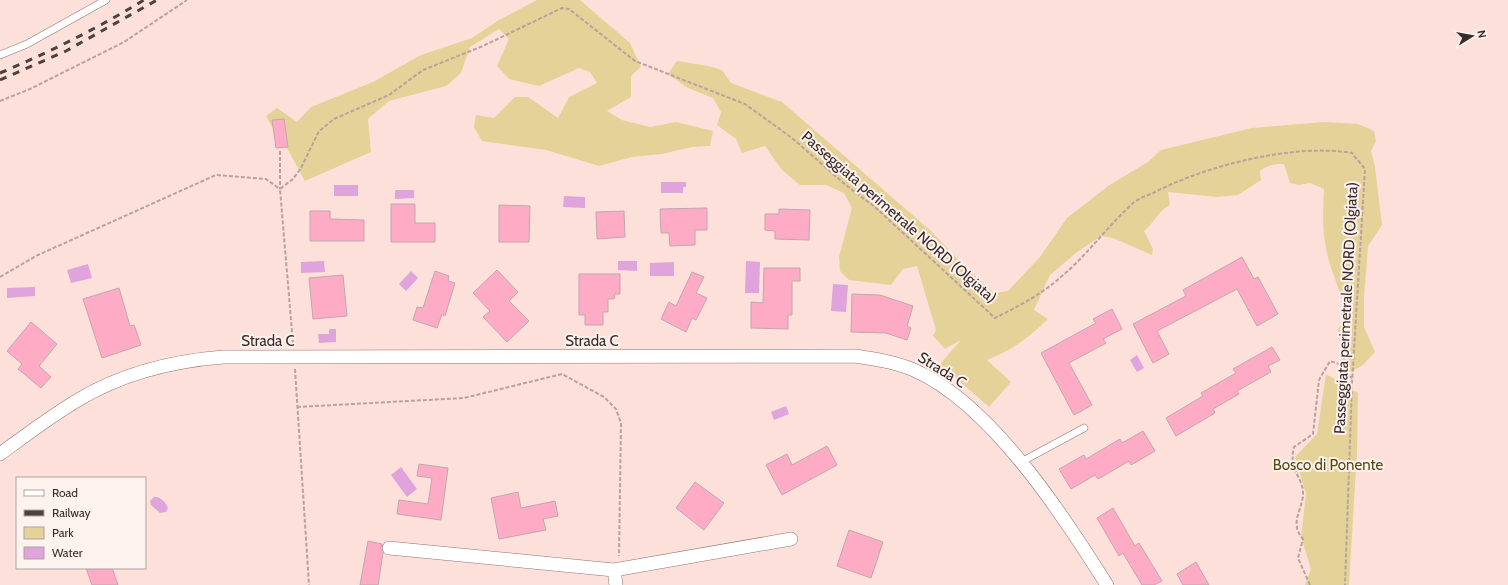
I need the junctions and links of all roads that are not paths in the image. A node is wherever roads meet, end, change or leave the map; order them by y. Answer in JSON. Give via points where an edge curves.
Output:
{"nodes":[{"id":1,"x":106,"y":0,"type":"edge"},
{"id":2,"x":0,"y":56,"type":"edge"},
{"id":3,"x":1084,"y":428,"type":"dead end"},
{"id":4,"x":0,"y":454,"type":"edge"},
{"id":5,"x":1021,"y":462,"type":"junction"},
{"id":6,"x":791,"y":539,"type":"dead end"},
{"id":7,"x":389,"y":548,"type":"dead end"},
{"id":8,"x":614,"y":570,"type":"junction"},
{"id":9,"x":616,"y":585,"type":"edge"},
{"id":10,"x":1107,"y":585,"type":"edge"}],
"edges":[{"from":1,"to":2,"type":"lane","via":[[27,44]]},
{"from":3,"to":5,"type":"lane"},
{"from":4,"to":5,"type":"street","name":"Strada C","via":[[78,400],[99,389],[149,370],[200,359],[855,356],[911,369],[947,389],[983,420]]},
{"from":5,"to":10,"type":"street","name":"Strada C"},
{"from":6,"to":8,"type":"street"},
{"from":7,"to":8,"type":"street"},
{"from":8,"to":9,"type":"street"}]}
